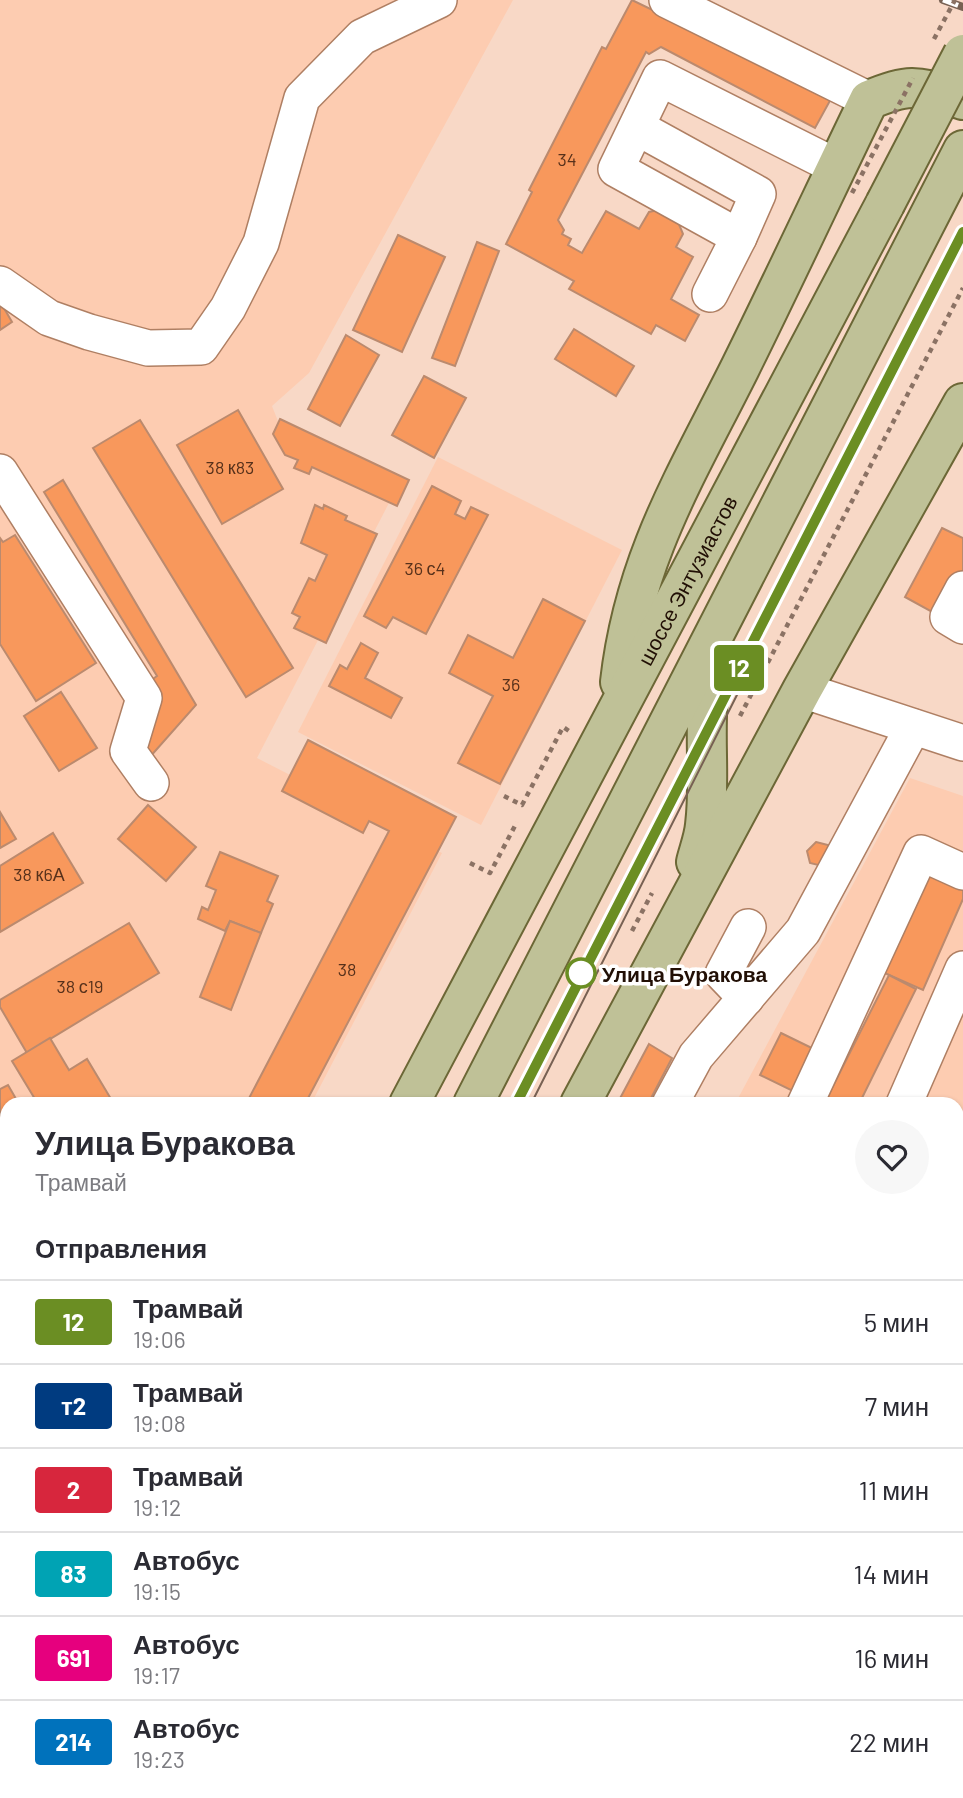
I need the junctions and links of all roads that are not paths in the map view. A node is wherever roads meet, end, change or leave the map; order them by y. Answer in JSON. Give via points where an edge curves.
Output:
{"nodes":[{"id":1,"x":439,"y":0,"type":"edge"},
{"id":2,"x":667,"y":0,"type":"edge"},
{"id":3,"x":946,"y":51,"type":"edge"},
{"id":4,"x":869,"y":100,"type":"junction"},
{"id":5,"x":963,"y":100,"type":"edge"},
{"id":6,"x":640,"y":130,"type":"dead end"},
{"id":7,"x":963,"y":150,"type":"edge"},
{"id":8,"x":858,"y":188,"type":"junction"},
{"id":9,"x":739,"y":237,"type":"junction"},
{"id":10,"x":0,"y":284,"type":"edge"},
{"id":11,"x":710,"y":294,"type":"dead end"},
{"id":12,"x":963,"y":403,"type":"edge"},
{"id":13,"x":0,"y":472,"type":"edge"},
{"id":14,"x":963,"y":589,"type":"edge"},
{"id":15,"x":734,"y":596,"type":"junction"},
{"id":16,"x":963,"y":626,"type":"edge"},
{"id":17,"x":802,"y":690,"type":"junction"},
{"id":18,"x":617,"y":705,"type":"junction"},
{"id":19,"x":913,"y":727,"type":"junction"},
{"id":20,"x":963,"y":743,"type":"edge"},
{"id":21,"x":151,"y":783,"type":"dead end"},
{"id":22,"x":963,"y":872,"type":"edge"},
{"id":23,"x":668,"y":902,"type":"junction"},
{"id":24,"x":748,"y":927,"type":"dead end"},
{"id":25,"x":963,"y":969,"type":"edge"},
{"id":26,"x":746,"y":998,"type":"junction"},
{"id":27,"x":413,"y":1097,"type":"edge"},
{"id":28,"x":477,"y":1097,"type":"edge"},
{"id":29,"x":583,"y":1097,"type":"edge"},
{"id":30,"x":674,"y":1097,"type":"edge"},
{"id":31,"x":808,"y":1097,"type":"edge"},
{"id":32,"x":907,"y":1097,"type":"edge"}],
"edges":[{"from":1,"to":10,"type":"street","via":[[362,37],[302,98],[261,243],[228,308],[201,347],[148,348],[89,332],[49,318]]},
{"from":2,"to":4,"type":"street"},
{"from":3,"to":8,"type":"main road","name":"шоссе Энтузиастов","bridge":true},
{"from":4,"to":5,"type":"main road","via":[[915,86]]},
{"from":4,"to":8,"type":"main road"},
{"from":6,"to":9,"type":"street","via":[[758,194]]},
{"from":7,"to":15,"type":"main road"},
{"from":8,"to":9,"type":"street","via":[[660,78],[616,169]]},
{"from":8,"to":18,"type":"main road","name":"шоссе Энтузиастов"},
{"from":8,"to":18,"type":"main road","via":[[739,370],[686,470],[643,568],[626,637]]},
{"from":9,"to":11,"type":"street"},
{"from":12,"to":17,"type":"main road"},
{"from":13,"to":21,"type":"street","via":[[144,698],[128,751]]},
{"from":14,"to":16,"type":"street","via":[[948,617]]},
{"from":15,"to":23,"type":"main road","via":[[710,675],[705,825]]},
{"from":15,"to":28,"type":"main road"},
{"from":17,"to":19,"type":"street"},
{"from":17,"to":23,"type":"main road"},
{"from":18,"to":27,"type":"main road","name":"шоссе Энтузиастов"},
{"from":19,"to":20,"type":"street"},
{"from":19,"to":26,"type":"street","via":[[803,931]]},
{"from":22,"to":31,"type":"street","via":[[921,853]]},
{"from":23,"to":29,"type":"main road"},
{"from":24,"to":26,"type":"street","via":[[723,974]]},
{"from":25,"to":32,"type":"street"},
{"from":26,"to":30,"type":"street","via":[[696,1055]]}]}
